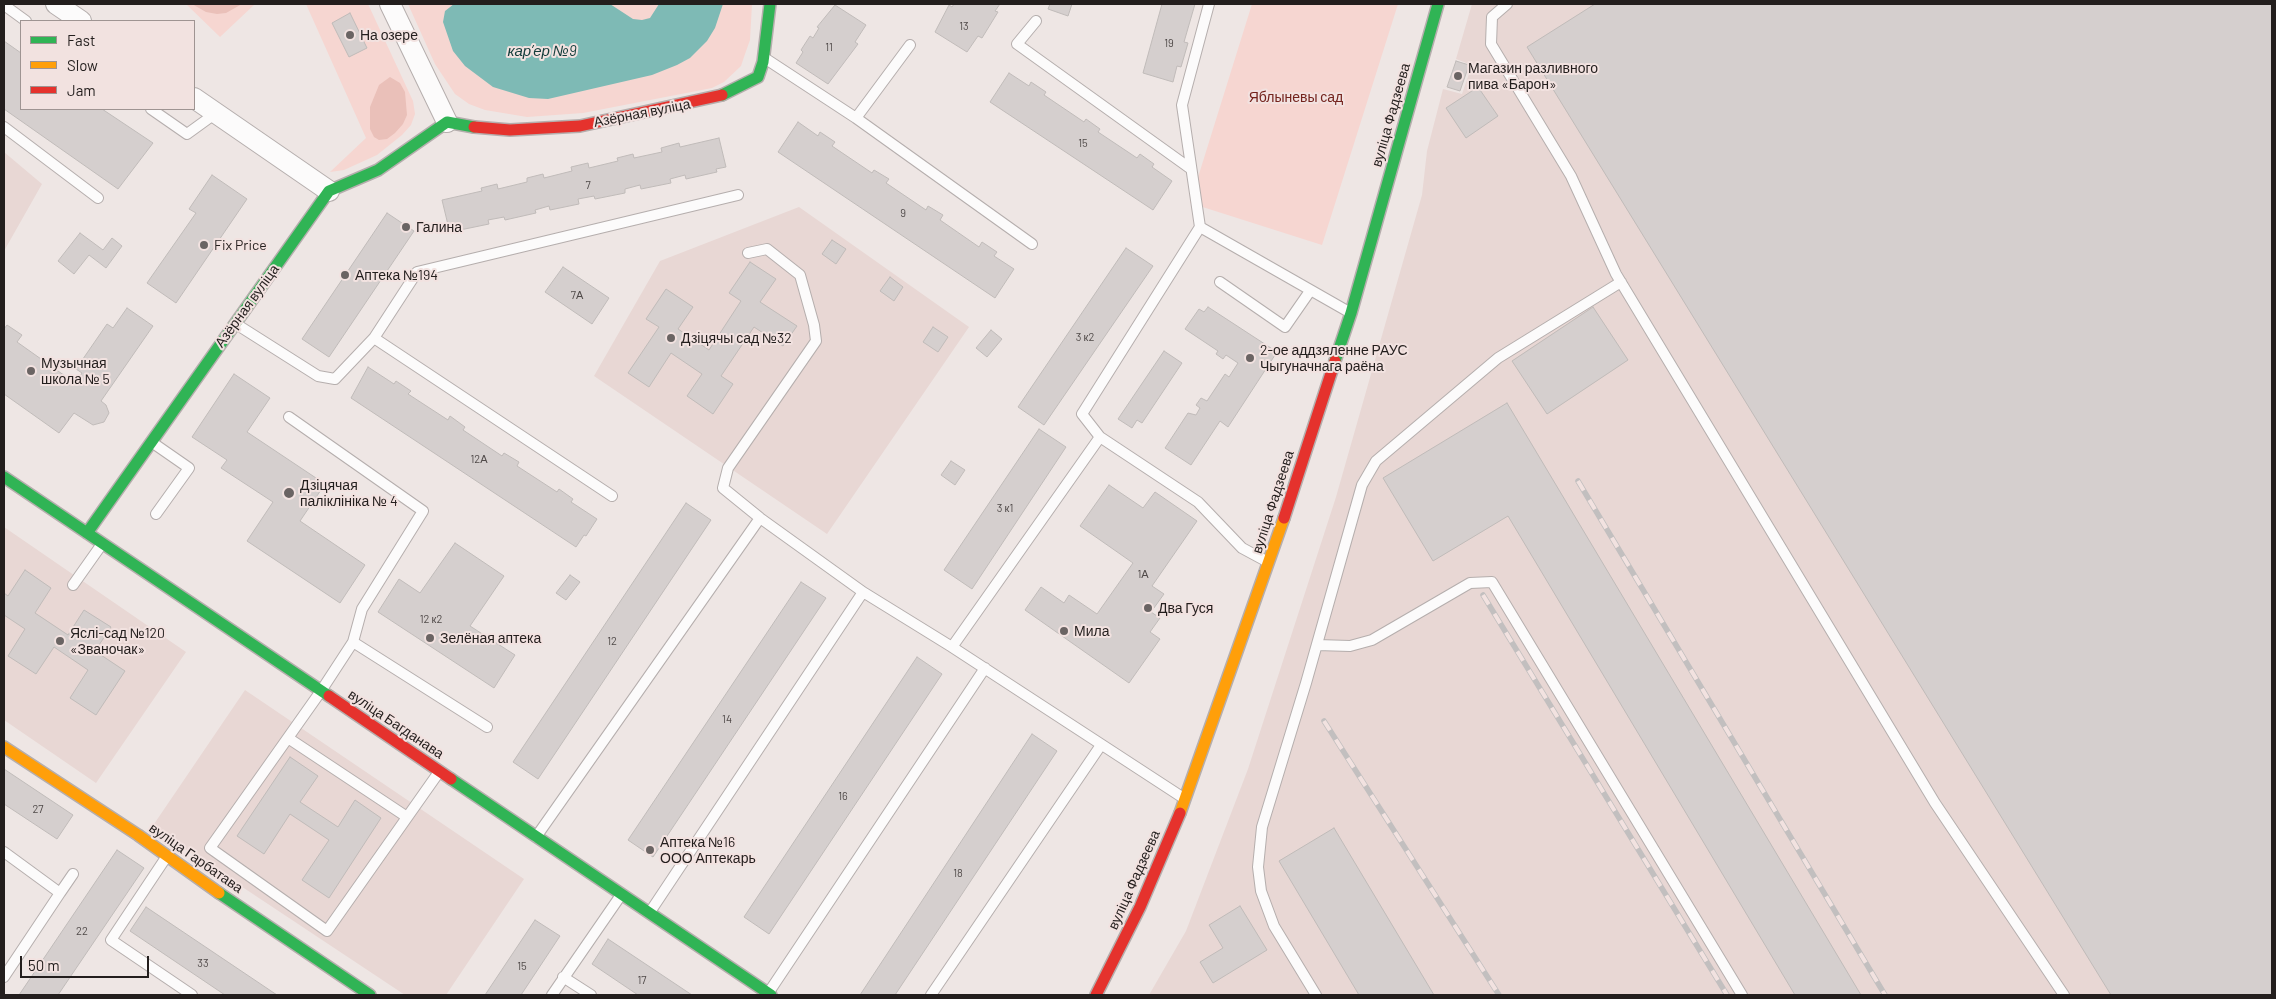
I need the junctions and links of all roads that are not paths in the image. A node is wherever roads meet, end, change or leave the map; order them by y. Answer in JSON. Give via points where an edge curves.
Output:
{"nodes":[{"id":1,"x":56,"y":4,"type":"edge"},
{"id":2,"x":390,"y":4,"type":"edge"},
{"id":3,"x":770,"y":4,"type":"edge"},
{"id":4,"x":1209,"y":4,"type":"edge"},
{"id":5,"x":1438,"y":4,"type":"edge"},
{"id":6,"x":1508,"y":4,"type":"edge"},
{"id":7,"x":4,"y":5,"type":"edge"},
{"id":8,"x":25,"y":20,"type":"edge"},
{"id":9,"x":78,"y":20,"type":"edge"},
{"id":10,"x":1036,"y":21,"type":"dead end"},
{"id":11,"x":910,"y":45,"type":"dead end"},
{"id":12,"x":764,"y":57,"type":"junction"},
{"id":13,"x":195,"y":99,"type":"edge"},
{"id":14,"x":151,"y":110,"type":"edge"},
{"id":15,"x":216,"y":114,"type":"junction"},
{"id":16,"x":856,"y":118,"type":"junction"},
{"id":17,"x":447,"y":122,"type":"junction"},
{"id":18,"x":4,"y":127,"type":"edge"},
{"id":19,"x":1191,"y":169,"type":"junction"},
{"id":20,"x":329,"y":191,"type":"junction"},
{"id":21,"x":738,"y":195,"type":"dead end"},
{"id":22,"x":98,"y":198,"type":"dead end"},
{"id":23,"x":1200,"y":227,"type":"junction"},
{"id":24,"x":1032,"y":244,"type":"dead end"},
{"id":25,"x":748,"y":253,"type":"dead end"},
{"id":26,"x":1220,"y":282,"type":"dead end"},
{"id":27,"x":1621,"y":282,"type":"junction"},
{"id":28,"x":1310,"y":292,"type":"junction"},
{"id":29,"x":1351,"y":313,"type":"junction"},
{"id":30,"x":234,"y":322,"type":"junction"},
{"id":31,"x":374,"y":338,"type":"junction"},
{"id":32,"x":289,"y":418,"type":"dead end"},
{"id":33,"x":1100,"y":437,"type":"junction"},
{"id":34,"x":150,"y":440,"type":"junction"},
{"id":35,"x":4,"y":477,"type":"edge"},
{"id":36,"x":612,"y":496,"type":"dead end"},
{"id":37,"x":156,"y":514,"type":"dead end"},
{"id":38,"x":760,"y":518,"type":"junction"},
{"id":39,"x":87,"y":533,"type":"junction"},
{"id":40,"x":102,"y":543,"type":"junction"},
{"id":41,"x":1269,"y":563,"type":"junction"},
{"id":42,"x":73,"y":585,"type":"dead end"},
{"id":43,"x":863,"y":592,"type":"junction"},
{"id":44,"x":353,"y":642,"type":"junction"},
{"id":45,"x":1317,"y":645,"type":"junction"},
{"id":46,"x":952,"y":647,"type":"junction"},
{"id":47,"x":985,"y":668,"type":"junction"},
{"id":48,"x":321,"y":691,"type":"junction"},
{"id":49,"x":487,"y":727,"type":"dead end"},
{"id":50,"x":288,"y":738,"type":"junction"},
{"id":51,"x":1101,"y":745,"type":"junction"},
{"id":52,"x":4,"y":747,"type":"edge"},
{"id":53,"x":440,"y":771,"type":"junction"},
{"id":54,"x":1186,"y":800,"type":"junction"},
{"id":55,"x":407,"y":817,"type":"junction"},
{"id":56,"x":536,"y":837,"type":"junction"},
{"id":57,"x":4,"y":852,"type":"edge"},
{"id":58,"x":166,"y":857,"type":"junction"},
{"id":59,"x":73,"y":874,"type":"dead end"},
{"id":60,"x":60,"y":893,"type":"junction"},
{"id":61,"x":622,"y":894,"type":"junction"},
{"id":62,"x":650,"y":913,"type":"junction"},
{"id":63,"x":4,"y":977,"type":"edge"},
{"id":64,"x":563,"y":977,"type":"junction"},
{"id":65,"x":769,"y":994,"type":"edge"},
{"id":66,"x":192,"y":995,"type":"edge"},
{"id":67,"x":370,"y":995,"type":"edge"},
{"id":68,"x":552,"y":995,"type":"edge"},
{"id":69,"x":591,"y":995,"type":"edge"},
{"id":70,"x":931,"y":995,"type":"edge"},
{"id":71,"x":1096,"y":995,"type":"edge"},
{"id":72,"x":1316,"y":995,"type":"edge"},
{"id":73,"x":1742,"y":995,"type":"edge"},
{"id":74,"x":2064,"y":995,"type":"edge"}],
"edges":[{"from":1,"to":9,"type":"street"},
{"from":2,"to":17,"type":"street"},
{"from":3,"to":12,"type":"street","name":"Азёрная вуліца"},
{"from":4,"to":19,"type":"lane","via":[[1182,104]]},
{"from":5,"to":29,"type":"street","name":"вуліца Фадзеева"},
{"from":6,"to":27,"type":"lane","via":[[1492,17],[1491,44],[1571,176]]},
{"from":7,"to":8,"type":"lane"},
{"from":10,"to":19,"type":"lane","via":[[1017,44]]},
{"from":11,"to":16,"type":"lane"},
{"from":12,"to":16,"type":"lane"},
{"from":12,"to":17,"type":"street","name":"Азёрная вуліца","via":[[758,77],[742,87],[716,98],[659,111],[580,126],[544,129],[478,128]]},
{"from":13,"to":15,"type":"street"},
{"from":14,"to":15,"type":"lane","via":[[187,134]]},
{"from":15,"to":20,"type":"street"},
{"from":16,"to":24,"type":"lane"},
{"from":17,"to":20,"type":"street","via":[[378,170]]},
{"from":18,"to":22,"type":"lane"},
{"from":19,"to":23,"type":"lane"},
{"from":20,"to":30,"type":"street","name":"Азёрная вуліца"},
{"from":21,"to":31,"type":"lane","via":[[417,272]]},
{"from":23,"to":28,"type":"lane"},
{"from":23,"to":33,"type":"lane","via":[[1082,414]]},
{"from":25,"to":38,"type":"lane","via":[[767,249],[800,275],[816,342],[728,468],[723,488]]},
{"from":26,"to":28,"type":"lane","via":[[1285,327]]},
{"from":27,"to":45,"type":"lane","via":[[1498,358],[1376,461],[1362,485]]},
{"from":27,"to":74,"type":"lane","via":[[1935,803]]},
{"from":28,"to":29,"type":"lane"},
{"from":29,"to":41,"type":"street","name":"вуліца Фадзеева"},
{"from":30,"to":31,"type":"lane","via":[[318,376],[335,378]]},
{"from":30,"to":34,"type":"street","name":"Азёрная вуліца"},
{"from":31,"to":36,"type":"lane"},
{"from":32,"to":44,"type":"lane","via":[[423,511],[362,609]]},
{"from":33,"to":41,"type":"lane","via":[[1198,502],[1242,548]]},
{"from":33,"to":46,"type":"lane"},
{"from":34,"to":37,"type":"lane","via":[[189,468]]},
{"from":34,"to":39,"type":"street","name":"Азёрная вуліца"},
{"from":35,"to":39,"type":"street","name":"вуліца Багданава"},
{"from":38,"to":43,"type":"lane"},
{"from":38,"to":56,"type":"lane"},
{"from":39,"to":40,"type":"street","name":"вуліца Багданава"},
{"from":40,"to":42,"type":"lane"},
{"from":40,"to":48,"type":"street","name":"вуліца Багданава"},
{"from":41,"to":54,"type":"street","name":"вуліца Фадзеева"},
{"from":43,"to":46,"type":"lane"},
{"from":43,"to":62,"type":"lane"},
{"from":44,"to":48,"type":"lane"},
{"from":44,"to":49,"type":"lane"},
{"from":45,"to":72,"type":"lane","via":[[1262,827],[1258,868],[1261,891],[1274,926]]},
{"from":45,"to":73,"type":"lane","via":[[1350,646],[1372,640],[1470,583],[1492,582]]},
{"from":46,"to":47,"type":"lane"},
{"from":47,"to":51,"type":"lane"},
{"from":47,"to":65,"type":"lane"},
{"from":48,"to":50,"type":"lane"},
{"from":48,"to":53,"type":"street","name":"вуліца Багданава"},
{"from":50,"to":55,"type":"lane"},
{"from":50,"to":55,"type":"lane","via":[[210,848],[327,931]]},
{"from":51,"to":54,"type":"lane"},
{"from":51,"to":70,"type":"lane"},
{"from":52,"to":58,"type":"street","name":"вуліца Гарбатава"},
{"from":53,"to":55,"type":"lane"},
{"from":53,"to":56,"type":"street","name":"вуліца Багданава"},
{"from":54,"to":71,"type":"street","name":"вуліца Фадзеева","via":[[1140,907]]},
{"from":56,"to":61,"type":"street","name":"вуліца Багданава"},
{"from":57,"to":60,"type":"lane"},
{"from":58,"to":66,"type":"lane","via":[[111,940]]},
{"from":58,"to":67,"type":"street","name":"вуліца Гарбатава"},
{"from":59,"to":60,"type":"lane"},
{"from":60,"to":63,"type":"lane"},
{"from":61,"to":62,"type":"street","name":"вуліца Багданава"},
{"from":61,"to":64,"type":"lane"},
{"from":62,"to":65,"type":"street","name":"вуліца Багданава"},
{"from":64,"to":68,"type":"lane"},
{"from":64,"to":69,"type":"lane"}]}
